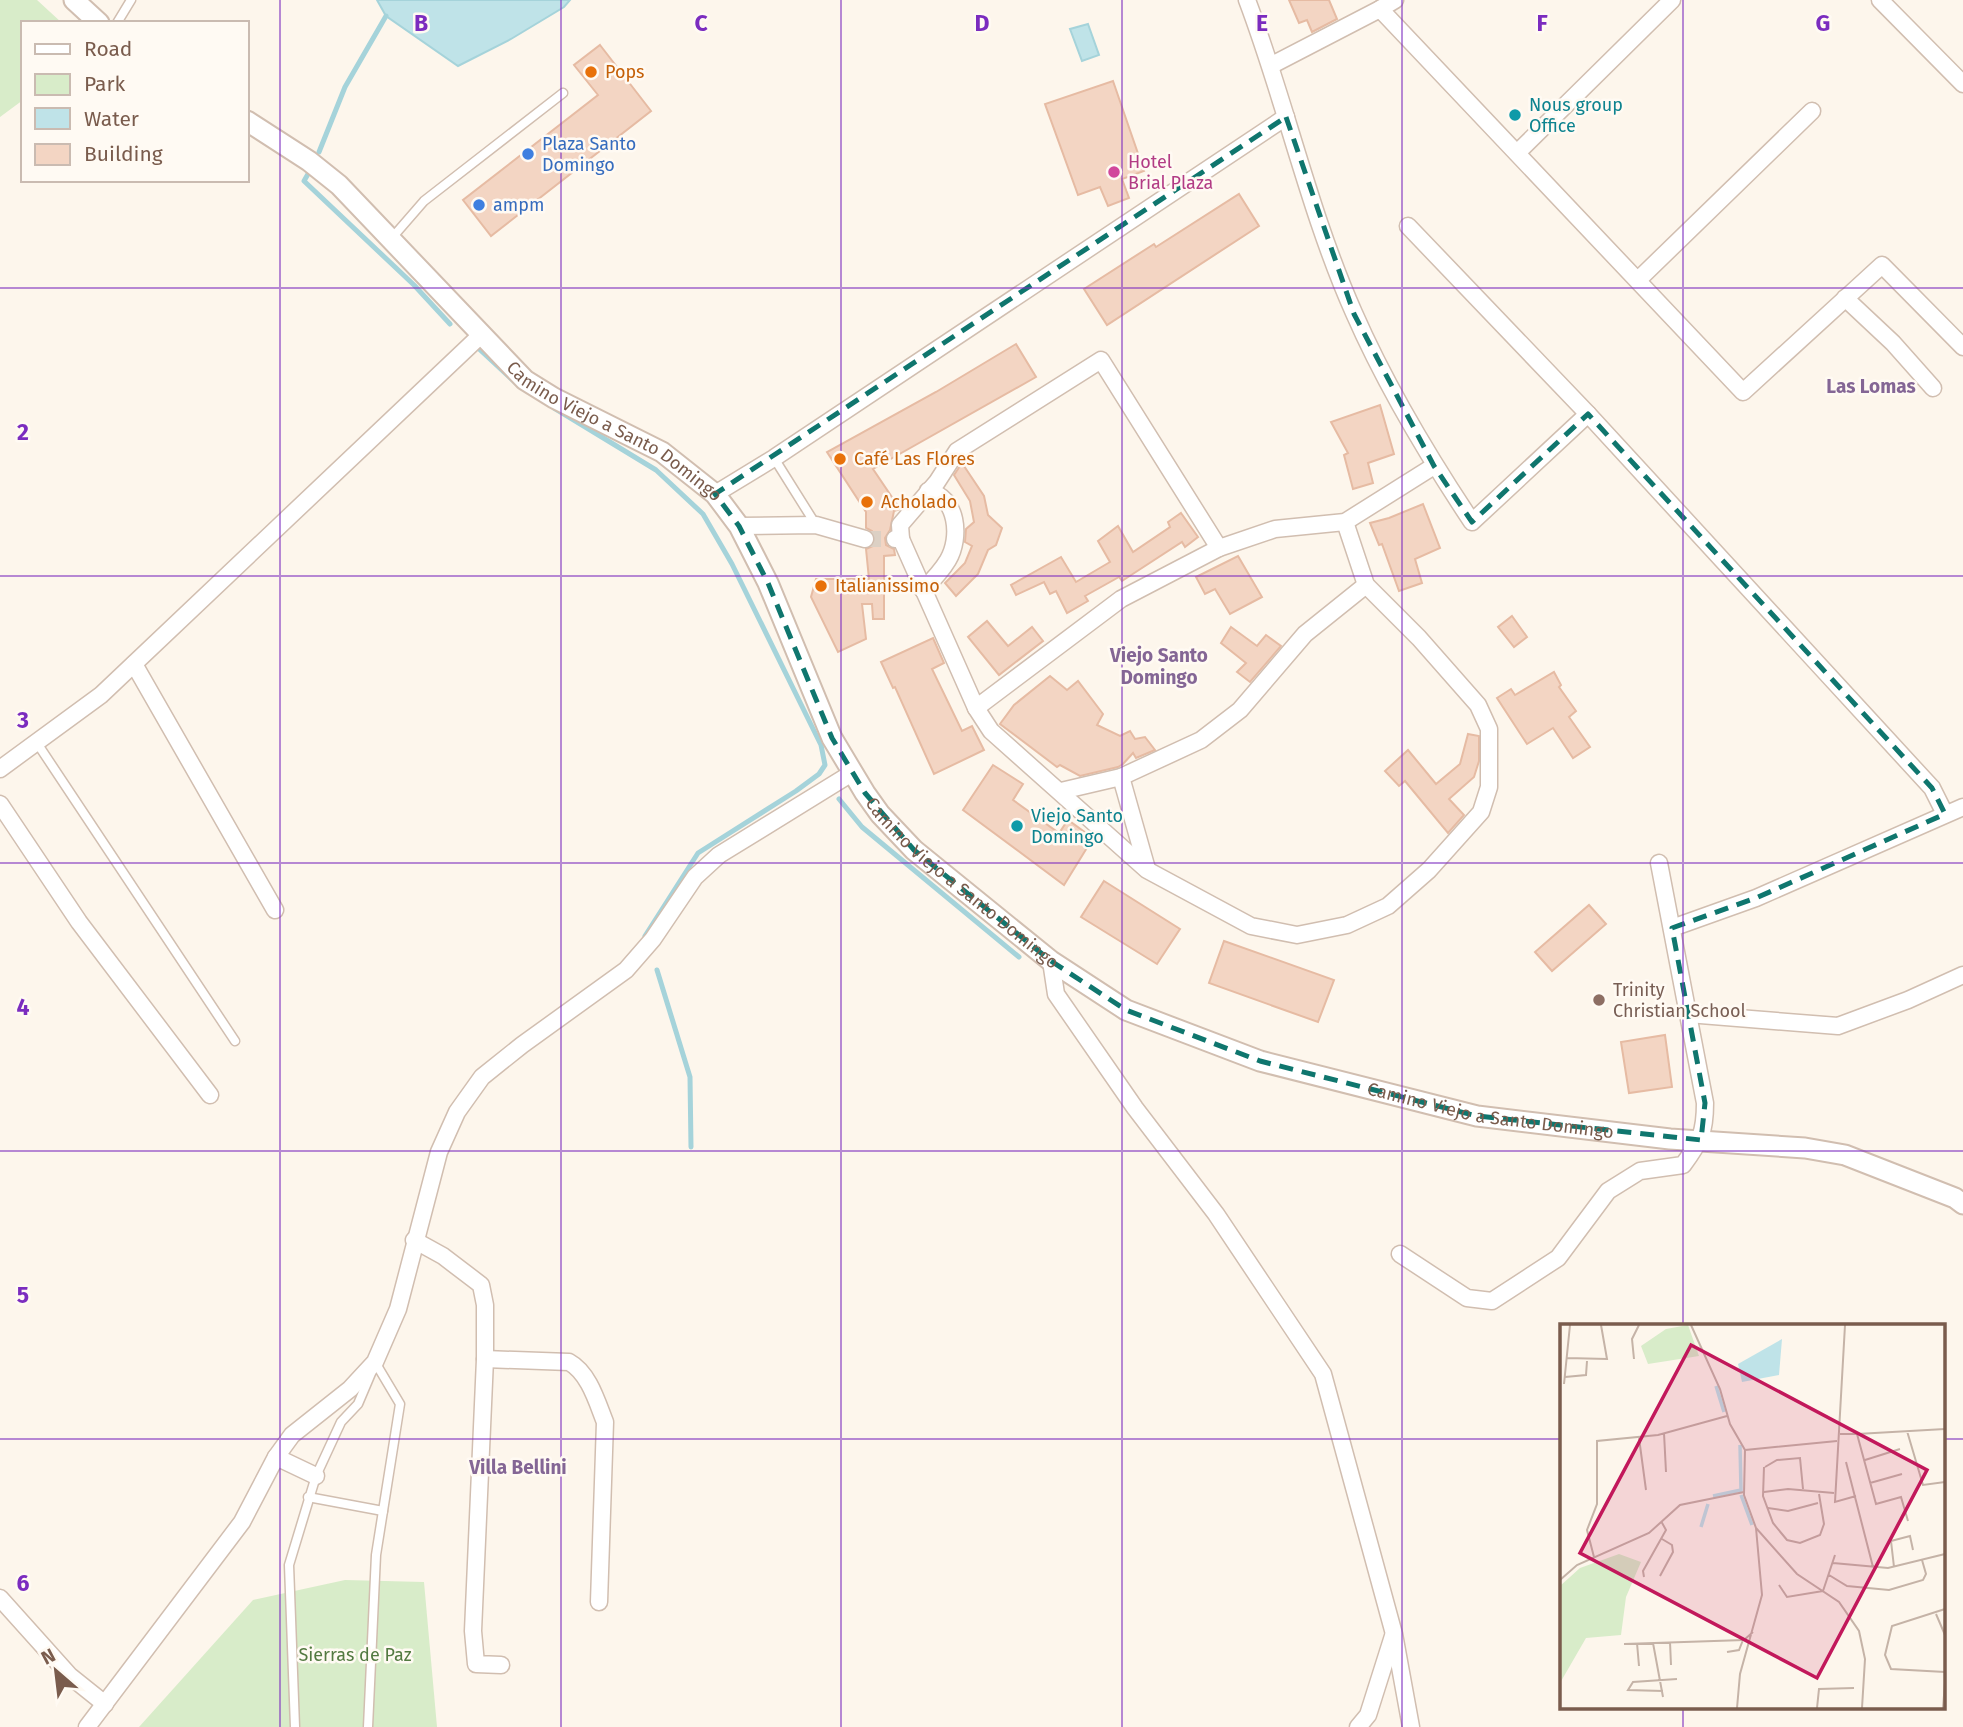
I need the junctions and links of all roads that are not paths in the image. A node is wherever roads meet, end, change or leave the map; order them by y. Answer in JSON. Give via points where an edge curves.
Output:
{"nodes":[{"id":1,"x":74,"y":0,"type":"edge"},
{"id":2,"x":131,"y":0,"type":"edge"},
{"id":3,"x":1247,"y":0,"type":"edge"},
{"id":4,"x":1395,"y":0,"type":"edge"},
{"id":5,"x":1672,"y":0,"type":"edge"},
{"id":6,"x":1880,"y":0,"type":"edge"},
{"id":7,"x":1380,"y":9,"type":"junction"},
{"id":8,"x":97,"y":21,"type":"edge"},
{"id":9,"x":118,"y":21,"type":"edge"},
{"id":10,"x":1272,"y":65,"type":"junction"},
{"id":11,"x":1963,"y":84,"type":"edge"},
{"id":12,"x":563,"y":93,"type":"dead end"},
{"id":13,"x":1812,"y":111,"type":"dead end"},
{"id":14,"x":1286,"y":117,"type":"junction"},
{"id":15,"x":248,"y":122,"type":"edge"},
{"id":16,"x":1517,"y":153,"type":"junction"},
{"id":17,"x":1408,"y":226,"type":"dead end"},
{"id":18,"x":391,"y":239,"type":"junction"},
{"id":19,"x":1638,"y":280,"type":"junction"},
{"id":20,"x":1845,"y":298,"type":"junction"},
{"id":21,"x":482,"y":334,"type":"junction"},
{"id":22,"x":1963,"y":347,"type":"edge"},
{"id":23,"x":1933,"y":388,"type":"dead end"},
{"id":24,"x":1588,"y":414,"type":"junction"},
{"id":25,"x":774,"y":458,"type":"junction"},
{"id":26,"x":1434,"y":466,"type":"junction"},
{"id":27,"x":928,"y":491,"type":"junction"},
{"id":28,"x":715,"y":494,"type":"junction"},
{"id":29,"x":1345,"y":522,"type":"junction"},
{"id":30,"x":816,"y":525,"type":"junction"},
{"id":31,"x":739,"y":526,"type":"junction"},
{"id":32,"x":865,"y":539,"type":"tunnel mouth"},
{"id":33,"x":1219,"y":548,"type":"junction"},
{"id":34,"x":1366,"y":585,"type":"junction"},
{"id":35,"x":923,"y":590,"type":"junction"},
{"id":36,"x":134,"y":664,"type":"junction"},
{"id":37,"x":976,"y":708,"type":"junction"},
{"id":38,"x":37,"y":743,"type":"junction"},
{"id":39,"x":0,"y":769,"type":"edge"},
{"id":40,"x":852,"y":774,"type":"junction"},
{"id":41,"x":1121,"y":777,"type":"junction"},
{"id":42,"x":1061,"y":791,"type":"junction"},
{"id":43,"x":0,"y":804,"type":"edge"},
{"id":44,"x":1963,"y":807,"type":"edge"},
{"id":45,"x":1945,"y":814,"type":"junction"},
{"id":46,"x":1659,"y":863,"type":"dead end"},
{"id":47,"x":1147,"y":870,"type":"junction"},
{"id":48,"x":275,"y":910,"type":"dead end"},
{"id":49,"x":1672,"y":928,"type":"junction"},
{"id":50,"x":1051,"y":961,"type":"junction"},
{"id":51,"x":1963,"y":975,"type":"edge"},
{"id":52,"x":1688,"y":1014,"type":"junction"},
{"id":53,"x":235,"y":1041,"type":"dead end"},
{"id":54,"x":210,"y":1095,"type":"dead end"},
{"id":55,"x":1701,"y":1140,"type":"junction"},
{"id":56,"x":1963,"y":1203,"type":"edge"},
{"id":57,"x":414,"y":1240,"type":"junction"},
{"id":58,"x":1400,"y":1254,"type":"dead end"},
{"id":59,"x":485,"y":1359,"type":"junction"},
{"id":60,"x":375,"y":1362,"type":"junction"},
{"id":61,"x":276,"y":1457,"type":"junction"},
{"id":62,"x":316,"y":1476,"type":"junction"},
{"id":63,"x":308,"y":1497,"type":"junction"},
{"id":64,"x":383,"y":1511,"type":"junction"},
{"id":65,"x":0,"y":1598,"type":"edge"},
{"id":66,"x":599,"y":1602,"type":"dead end"},
{"id":67,"x":1394,"y":1634,"type":"junction"},
{"id":68,"x":501,"y":1665,"type":"dead end"},
{"id":69,"x":105,"y":1704,"type":"junction"},
{"id":70,"x":87,"y":1727,"type":"edge"},
{"id":71,"x":295,"y":1727,"type":"edge"},
{"id":72,"x":368,"y":1727,"type":"edge"},
{"id":73,"x":1357,"y":1727,"type":"edge"},
{"id":74,"x":1411,"y":1727,"type":"edge"}],
"edges":[{"from":1,"to":8,"type":"street"},
{"from":2,"to":9,"type":"lane"},
{"from":3,"to":10,"type":"street"},
{"from":4,"to":7,"type":"street"},
{"from":5,"to":16,"type":"street"},
{"from":6,"to":11,"type":"street"},
{"from":7,"to":10,"type":"street"},
{"from":7,"to":16,"type":"street"},
{"from":10,"to":14,"type":"street"},
{"from":12,"to":18,"type":"lane","via":[[424,201]]},
{"from":13,"to":19,"type":"street"},
{"from":14,"to":25,"type":"street"},
{"from":14,"to":26,"type":"street","via":[[1354,314]]},
{"from":15,"to":18,"type":"street","name":"Camino Viejo a Santo Domingo","via":[[339,185]]},
{"from":16,"to":19,"type":"street"},
{"from":17,"to":24,"type":"street"},
{"from":18,"to":21,"type":"street","name":"Camino Viejo a Santo Domingo"},
{"from":19,"to":20,"type":"street","via":[[1743,392]]},
{"from":20,"to":22,"type":"street","via":[[1882,265]]},
{"from":20,"to":23,"type":"street"},
{"from":21,"to":28,"type":"street","name":"Camino Viejo a Santo Domingo","via":[[525,380],[662,452]]},
{"from":21,"to":36,"type":"street"},
{"from":24,"to":26,"type":"street","via":[[1472,522]]},
{"from":24,"to":45,"type":"street","via":[[1932,788]]},
{"from":25,"to":28,"type":"street"},
{"from":25,"to":30,"type":"lane"},
{"from":26,"to":29,"type":"street"},
{"from":27,"to":33,"type":"street","via":[[957,451],[1101,360]]},
{"from":27,"to":35,"type":"street","via":[[900,525],[898,539]]},
{"from":27,"to":35,"type":"street","via":[[951,507],[955,528],[950,557]]},
{"from":28,"to":31,"type":"street","name":"Camino Viejo a Santo Domingo"},
{"from":29,"to":33,"type":"street","via":[[1275,529]]},
{"from":29,"to":34,"type":"street"},
{"from":30,"to":31,"type":"street"},
{"from":30,"to":32,"type":"street"},
{"from":31,"to":40,"type":"street","name":"Camino Viejo a Santo Domingo"},
{"from":33,"to":37,"type":"street","via":[[1121,599]]},
{"from":34,"to":41,"type":"street","via":[[1305,634],[1240,710],[1200,740]]},
{"from":34,"to":47,"type":"street","via":[[1478,705],[1489,729],[1489,787],[1481,812],[1429,870],[1388,906],[1347,925],[1297,936],[1251,926]]},
{"from":35,"to":37,"type":"street"},
{"from":36,"to":38,"type":"street"},
{"from":36,"to":48,"type":"street"},
{"from":37,"to":42,"type":"street","via":[[991,731]]},
{"from":38,"to":39,"type":"street"},
{"from":38,"to":53,"type":"lane"},
{"from":40,"to":50,"type":"street","name":"Camino Viejo a Santo Domingo","via":[[880,814],[914,850]]},
{"from":40,"to":57,"type":"street","via":[[719,855],[695,877],[626,970],[482,1077],[457,1112],[439,1152]]},
{"from":41,"to":42,"type":"street"},
{"from":41,"to":47,"type":"street"},
{"from":42,"to":47,"type":"street"},
{"from":43,"to":54,"type":"street","via":[[79,922]]},
{"from":44,"to":45,"type":"street"},
{"from":45,"to":49,"type":"street","via":[[1756,898]]},
{"from":46,"to":49,"type":"street"},
{"from":49,"to":52,"type":"street"},
{"from":50,"to":55,"type":"street","name":"Camino Viejo a Santo Domingo","via":[[1126,1010],[1260,1062],[1477,1116]]},
{"from":50,"to":67,"type":"street","via":[[1056,994],[1216,1214],[1323,1374]]},
{"from":51,"to":52,"type":"street","via":[[1838,1026]]},
{"from":52,"to":55,"type":"street","via":[[1704,1103]]},
{"from":55,"to":56,"type":"street","name":"Camino Viejo a Santo Domingo","via":[[1845,1155]]},
{"from":55,"to":58,"type":"street","via":[[1683,1165],[1640,1171],[1608,1191],[1558,1258],[1492,1301],[1467,1298]]},
{"from":57,"to":59,"type":"street","via":[[481,1284]]},
{"from":57,"to":60,"type":"street","via":[[398,1309]]},
{"from":59,"to":66,"type":"street","via":[[569,1362],[579,1368],[597,1401],[605,1422]]},
{"from":59,"to":68,"type":"street","via":[[473,1631],[476,1664]]},
{"from":60,"to":61,"type":"street","via":[[350,1389],[292,1435]]},
{"from":60,"to":62,"type":"lane","via":[[363,1396],[341,1422]]},
{"from":60,"to":64,"type":"lane","via":[[400,1404]]},
{"from":61,"to":62,"type":"street"},
{"from":61,"to":69,"type":"street","via":[[242,1522]]},
{"from":62,"to":63,"type":"lane"},
{"from":63,"to":64,"type":"lane"},
{"from":63,"to":71,"type":"lane","via":[[289,1565]]},
{"from":64,"to":72,"type":"lane","via":[[376,1555]]},
{"from":65,"to":69,"type":"street","via":[[70,1676]]},
{"from":67,"to":73,"type":"street","via":[[1367,1715]]},
{"from":67,"to":74,"type":"street"},
{"from":69,"to":70,"type":"street"}]}
